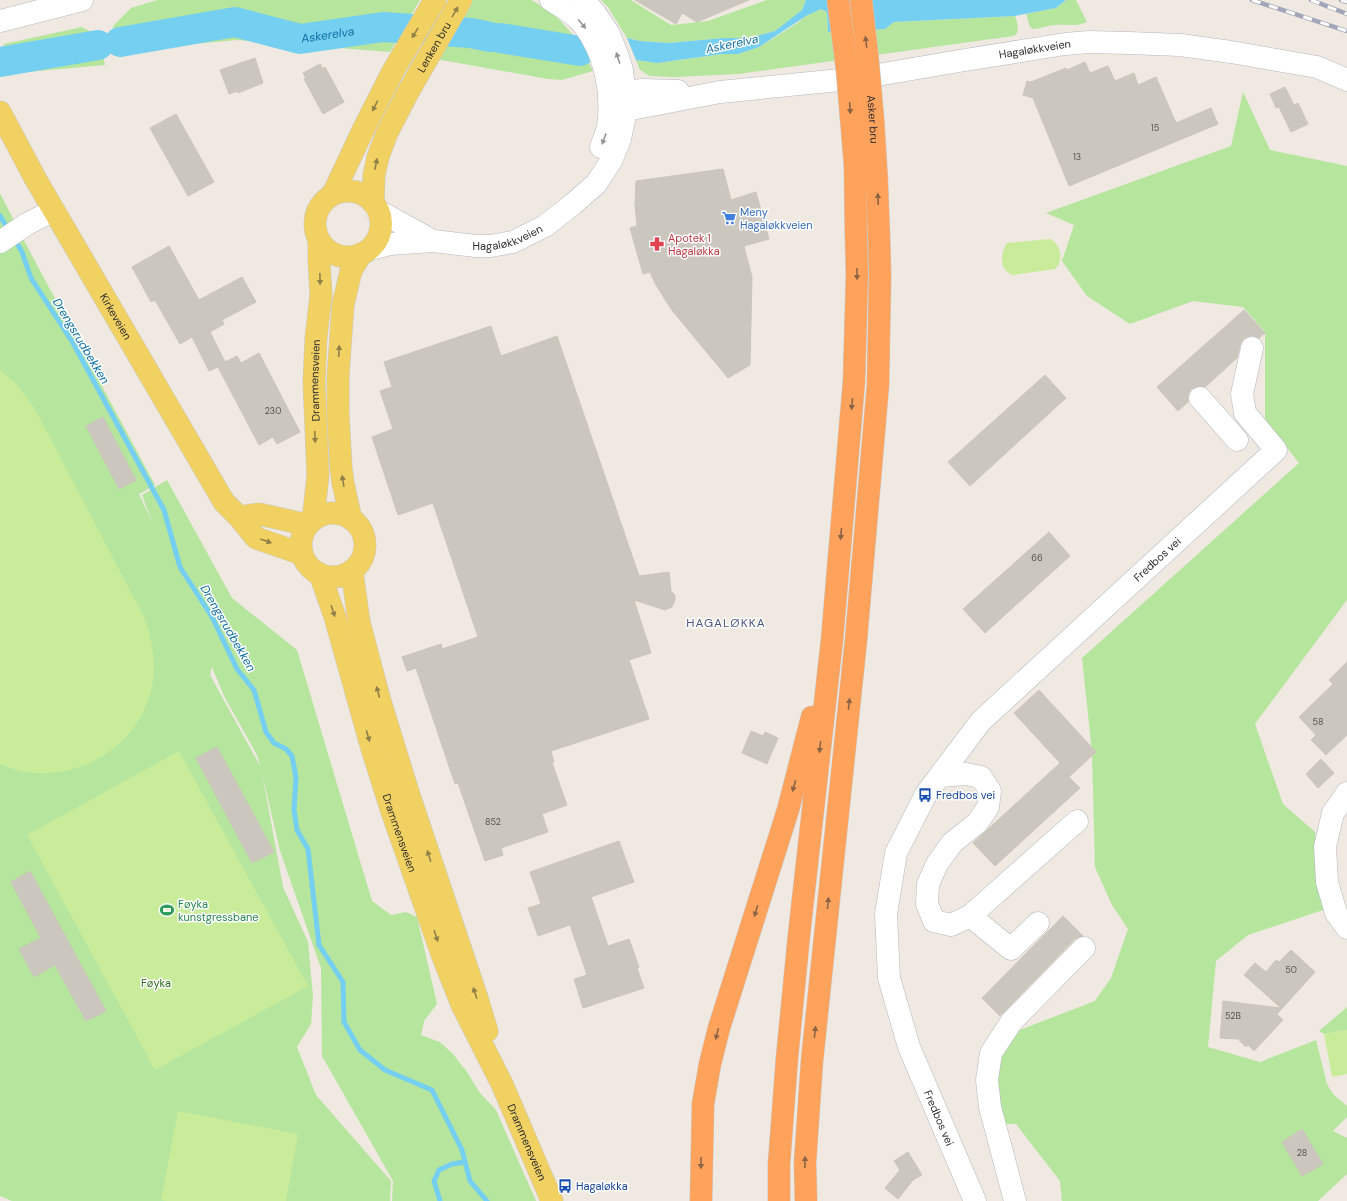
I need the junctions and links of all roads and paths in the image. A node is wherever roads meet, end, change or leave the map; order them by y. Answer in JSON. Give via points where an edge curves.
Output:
{"nodes":[{"id":1,"x":82,"y":0,"type":"edge"},
{"id":2,"x":435,"y":0,"type":"edge"},
{"id":3,"x":461,"y":0,"type":"edge"},
{"id":4,"x":551,"y":0,"type":"edge"},
{"id":5,"x":583,"y":0,"type":"edge"},
{"id":6,"x":838,"y":0,"type":"edge"},
{"id":7,"x":861,"y":0,"type":"edge"},
{"id":8,"x":0,"y":21,"type":"edge"},
{"id":9,"x":1347,"y":80,"type":"edge"},
{"id":10,"x":620,"y":101,"type":"junction"},
{"id":11,"x":0,"y":112,"type":"edge"},
{"id":12,"x":333,"y":194,"type":"junction"},
{"id":13,"x":375,"y":206,"type":"junction"},
{"id":14,"x":54,"y":210,"type":"junction"},
{"id":15,"x":319,"y":240,"type":"junction"},
{"id":16,"x":433,"y":241,"type":"junction"},
{"id":17,"x":0,"y":242,"type":"edge"},
{"id":18,"x":366,"y":251,"type":"junction"},
{"id":19,"x":1252,"y":348,"type":"dead end"},
{"id":20,"x":1200,"y":398,"type":"dead end"},
{"id":21,"x":1237,"y":440,"type":"dead end"},
{"id":22,"x":239,"y":517,"type":"junction"},
{"id":23,"x":351,"y":519,"type":"junction"},
{"id":24,"x":310,"y":523,"type":"junction"},
{"id":25,"x":302,"y":554,"type":"junction"},
{"id":26,"x":352,"y":571,"type":"junction"},
{"id":27,"x":320,"y":574,"type":"junction"},
{"id":28,"x":832,"y":640,"type":"junction"},
{"id":29,"x":940,"y":776,"type":"junction"},
{"id":30,"x":1347,"y":792,"type":"edge"},
{"id":31,"x":1077,"y":821,"type":"dead end"},
{"id":32,"x":970,"y":916,"type":"junction"},
{"id":33,"x":1038,"y":923,"type":"dead end"},
{"id":34,"x":1347,"y":928,"type":"edge"},
{"id":35,"x":1084,"y":948,"type":"dead end"},
{"id":36,"x":502,"y":1084,"type":"junction"},
{"id":37,"x":552,"y":1201,"type":"edge"},
{"id":38,"x":701,"y":1201,"type":"edge"},
{"id":39,"x":779,"y":1201,"type":"edge"},
{"id":40,"x":806,"y":1201,"type":"edge"},
{"id":41,"x":975,"y":1201,"type":"edge"},
{"id":42,"x":1015,"y":1201,"type":"edge"}],
"edges":[{"from":1,"to":8,"type":"street"},
{"from":2,"to":12,"type":"main road","name":"Lenken bru","one_way":true,"via":[[393,71]]},
{"from":13,"to":3,"type":"main road","name":"Lenken bru","one_way":true,"via":[[374,175],[387,132]]},
{"from":4,"to":10,"type":"street","name":"Hagaløkkveien","one_way":true,"via":[[572,14],[591,37]]},
{"from":10,"to":5,"type":"street","name":"Hagaløkkveien","one_way":true,"via":[[618,57],[609,34]]},
{"from":6,"to":28,"type":"highway","name":"Asker bru","one_way":true,"bridge":true,"via":[[855,166],[857,274],[854,381]]},
{"from":40,"to":7,"type":"highway","name":"Asker bru","one_way":true,"bridge":true,"via":[[805,1163],[812,1061],[856,640],[878,385],[880,274],[877,167]]},
{"from":9,"to":10,"type":"street","name":"Hagaløkkveien","via":[[1317,67],[1230,52],[1180,45],[1089,42],[973,58],[860,78]]},
{"from":10,"to":16,"type":"street","name":"Hagaløkkveien","via":[[620,139],[611,161],[596,184],[545,226],[513,242],[492,246]]},
{"from":11,"to":14,"type":"main road","name":"Kirkeveien"},
{"from":12,"to":13,"type":"main road","via":[[342,191],[359,193]]},
{"from":12,"to":15,"type":"main road","via":[[321,204],[317,212],[315,222]]},
{"from":13,"to":16,"type":"street","name":"Hagaløkkveien"},
{"from":13,"to":18,"type":"main road","via":[[380,229],[376,241]]},
{"from":14,"to":17,"type":"street"},
{"from":14,"to":22,"type":"main road","name":"Kirkeveien","via":[[217,492]]},
{"from":15,"to":18,"type":"main road","via":[[331,253],[342,256],[354,256]]},
{"from":15,"to":24,"type":"main road","name":"Drammensveien","one_way":true,"via":[[321,295],[314,382],[318,475]]},
{"from":16,"to":18,"type":"street","name":"Hagaløkkveien","via":[[390,244]]},
{"from":23,"to":18,"type":"main road","name":"Drammensveien","one_way":true,"via":[[341,467],[338,376],[343,305],[351,271]]},
{"from":19,"to":29,"type":"street","name":"Fredbos vei","via":[[1242,394],[1245,413],[1276,450],[981,721]]},
{"from":20,"to":21,"type":"street"},
{"from":22,"to":24,"type":"main road","via":[[259,514]]},
{"from":22,"to":25,"type":"main road","name":"Kirkeveien","one_way":true,"via":[[256,538]]},
{"from":23,"to":24,"type":"main road","via":[[332,513],[322,515]]},
{"from":23,"to":26,"type":"main road","via":[[361,529],[365,544],[361,559]]},
{"from":24,"to":25,"type":"main road","via":[[302,537]]},
{"from":25,"to":27,"type":"main road","via":[[308,565]]},
{"from":26,"to":27,"type":"main road","via":[[337,576]]},
{"from":36,"to":26,"type":"main road","name":"Drammensveien","one_way":true,"via":[[477,998],[380,701],[359,622]]},
{"from":27,"to":36,"type":"main road","name":"Drammensveien","one_way":true,"via":[[392,812],[443,957],[462,1005]]},
{"from":28,"to":38,"type":"highway","one_way":true,"via":[[788,810],[710,1064],[704,1104]]},
{"from":28,"to":39,"type":"highway","one_way":true,"via":[[787,1058],[779,1164]]},
{"from":29,"to":32,"type":"street","via":[[966,774],[981,777],[990,791],[988,807],[977,823],[952,843],[937,864],[928,884],[927,904],[934,921],[951,925]]},
{"from":29,"to":41,"type":"street","name":"Fredbos vei","via":[[926,794],[896,853],[886,914],[888,978],[908,1047]]},
{"from":30,"to":34,"type":"street","via":[[1333,812],[1325,847],[1327,882],[1336,913]]},
{"from":31,"to":32,"type":"street"},
{"from":32,"to":33,"type":"street","via":[[1005,956]]},
{"from":35,"to":42,"type":"street","via":[[1012,1021],[991,1053],[987,1080],[990,1107]]},
{"from":36,"to":37,"type":"main road","name":"Drammensveien"}]}
